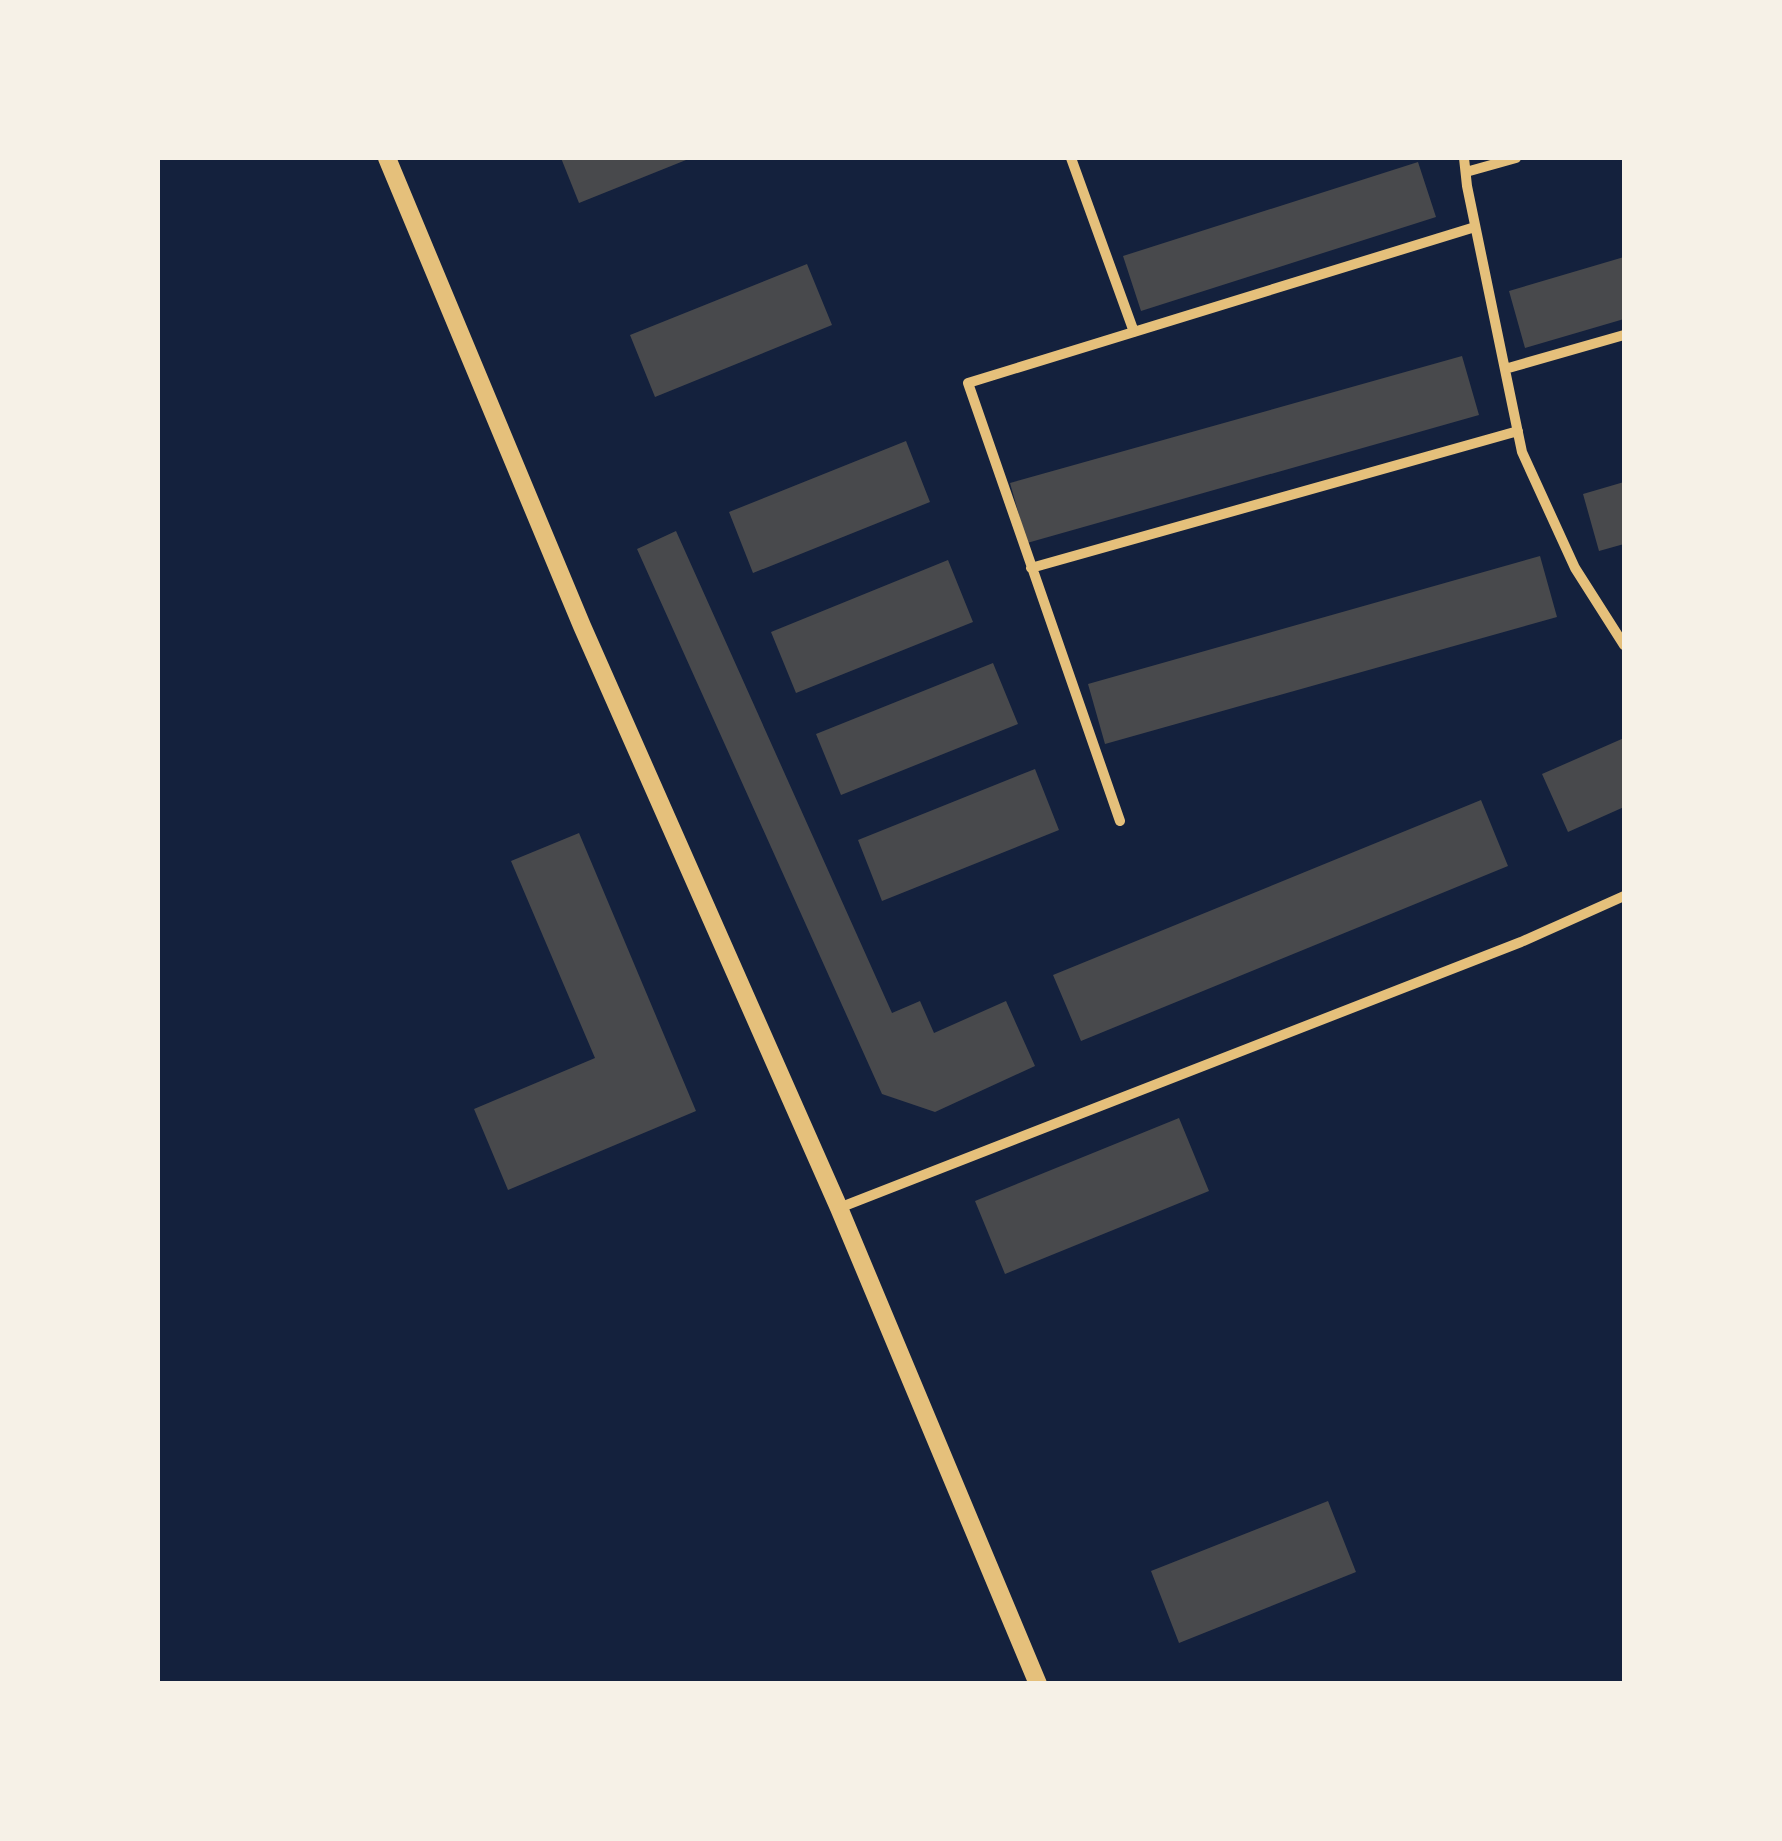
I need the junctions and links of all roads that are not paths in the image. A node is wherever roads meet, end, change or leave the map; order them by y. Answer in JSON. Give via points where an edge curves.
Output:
{"nodes":[{"id":1,"x":387,"y":158,"type":"edge"},
{"id":2,"x":1070,"y":158,"type":"edge"},
{"id":3,"x":1464,"y":158,"type":"edge"},
{"id":4,"x":1516,"y":158,"type":"edge"},
{"id":5,"x":1466,"y":172,"type":"junction"},
{"id":6,"x":1475,"y":227,"type":"junction"},
{"id":7,"x":1134,"y":332,"type":"junction"},
{"id":8,"x":1624,"y":336,"type":"edge"},
{"id":9,"x":1505,"y":369,"type":"junction"},
{"id":10,"x":1518,"y":431,"type":"junction"},
{"id":11,"x":1031,"y":568,"type":"junction"},
{"id":12,"x":1624,"y":645,"type":"edge"},
{"id":13,"x":1120,"y":821,"type":"dead end"},
{"id":14,"x":1624,"y":896,"type":"edge"},
{"id":15,"x":839,"y":1208,"type":"junction"},
{"id":16,"x":1038,"y":1684,"type":"edge"}],
"edges":[{"from":1,"to":15,"type":"street","via":[[582,626]]},
{"from":2,"to":7,"type":"street"},
{"from":3,"to":5,"type":"street"},
{"from":4,"to":5,"type":"street"},
{"from":5,"to":6,"type":"street"},
{"from":6,"to":7,"type":"street"},
{"from":6,"to":9,"type":"street"},
{"from":7,"to":11,"type":"street","via":[[968,384]]},
{"from":8,"to":9,"type":"street"},
{"from":9,"to":10,"type":"street"},
{"from":10,"to":11,"type":"street"},
{"from":10,"to":12,"type":"street","via":[[1575,568]]},
{"from":11,"to":13,"type":"street"},
{"from":14,"to":15,"type":"street"},
{"from":15,"to":16,"type":"street"}]}
